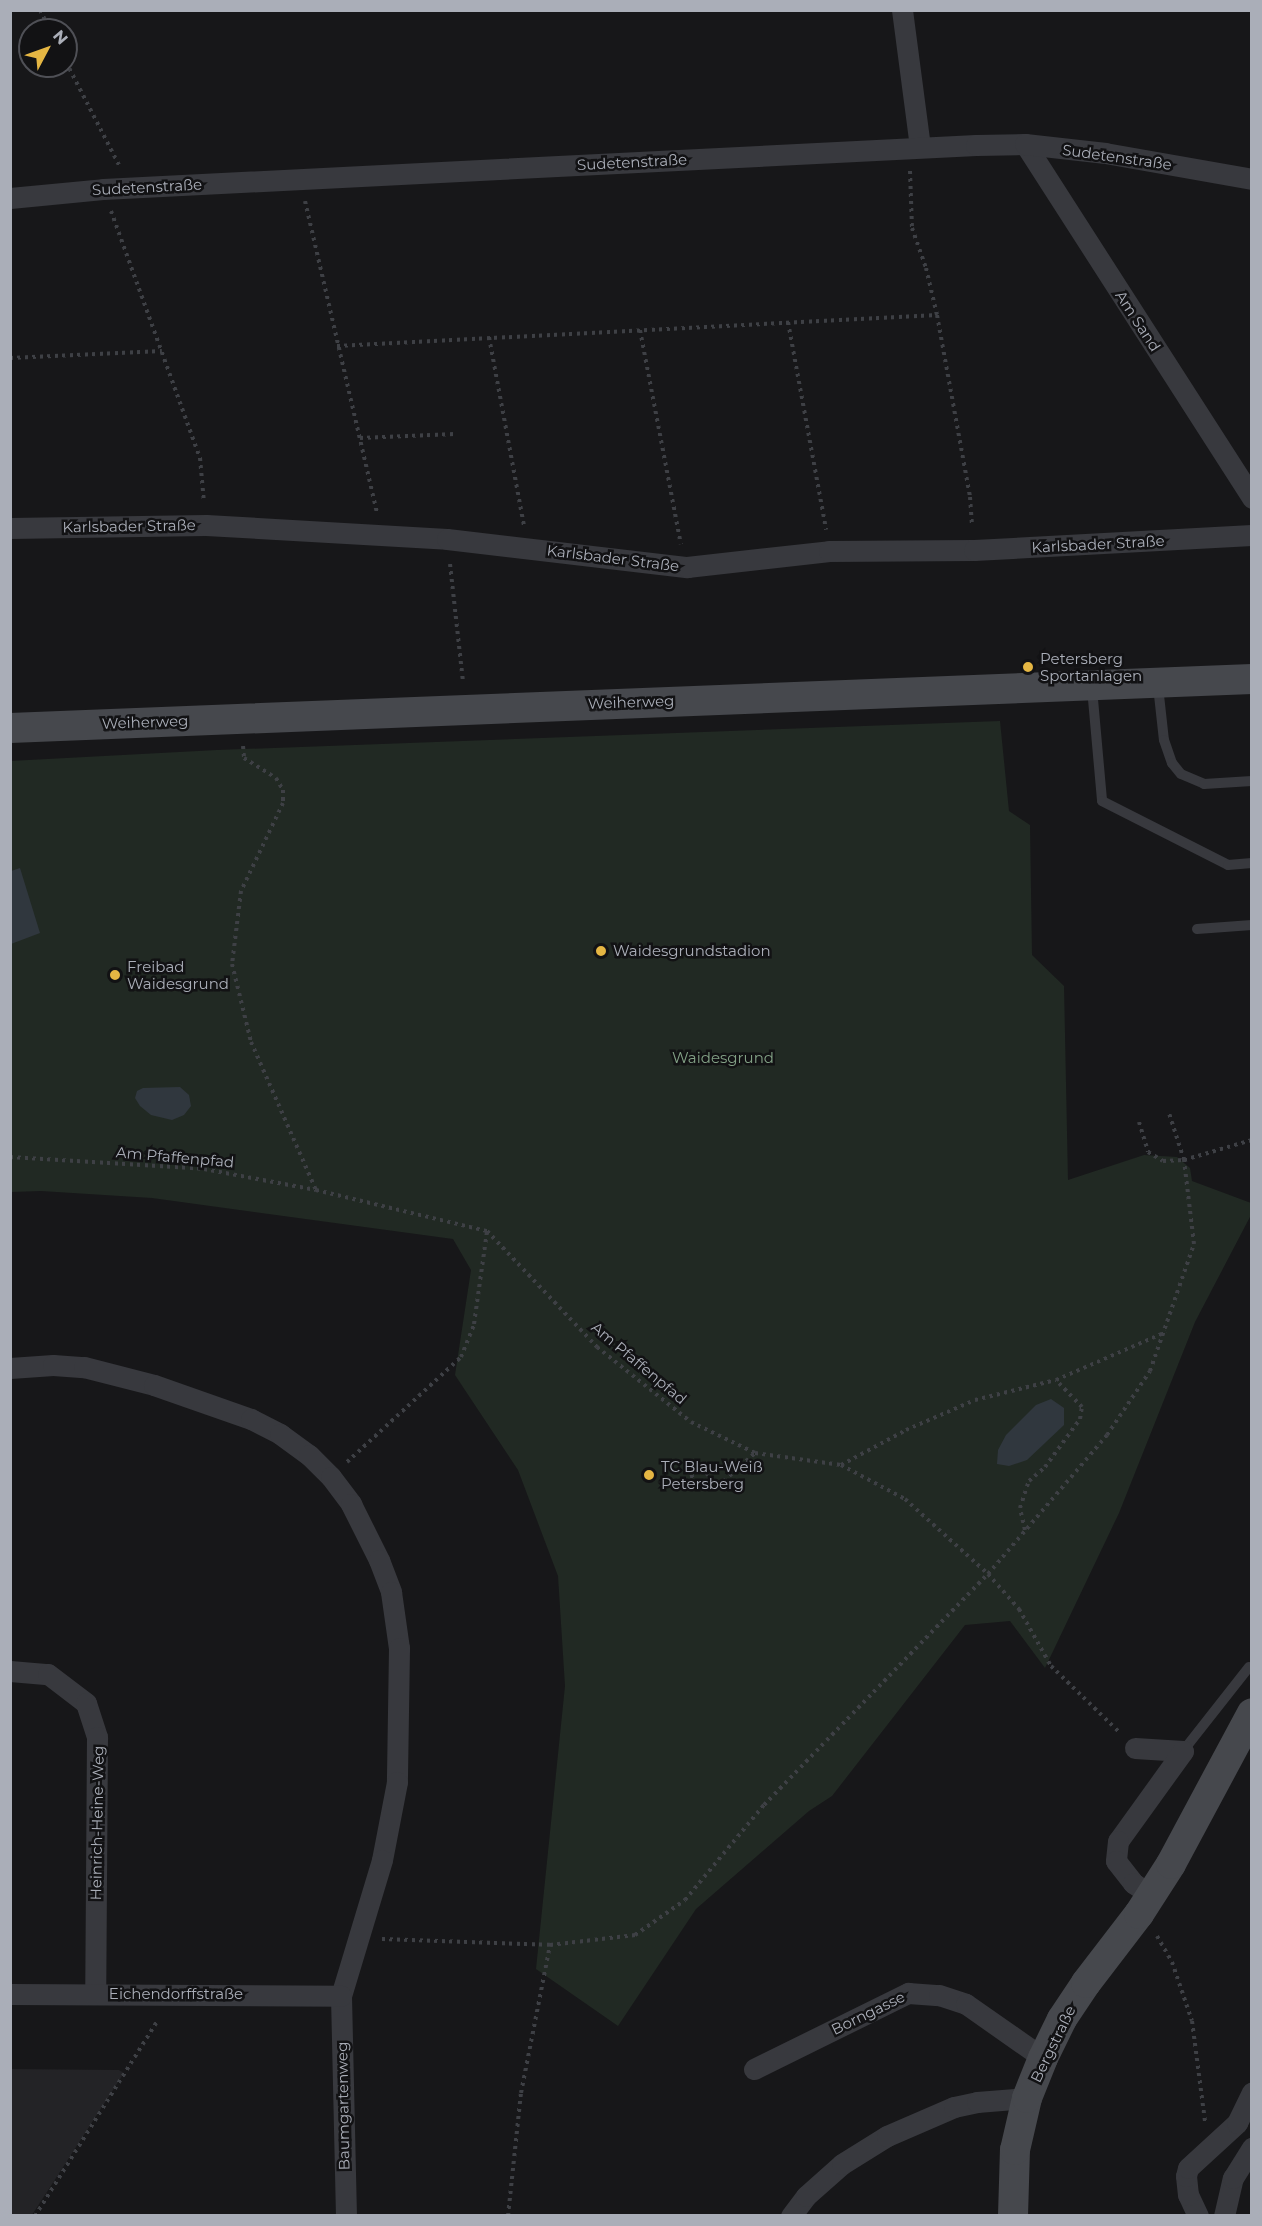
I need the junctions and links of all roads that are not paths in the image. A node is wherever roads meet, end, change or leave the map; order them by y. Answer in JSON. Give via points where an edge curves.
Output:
{"nodes":[{"id":1,"x":902,"y":10,"type":"edge"},
{"id":2,"x":1025,"y":144,"type":"junction"},
{"id":3,"x":915,"y":146,"type":"junction"},
{"id":4,"x":1251,"y":179,"type":"edge"},
{"id":5,"x":10,"y":198,"type":"edge"},
{"id":6,"x":1251,"y":498,"type":"edge"},
{"id":7,"x":10,"y":528,"type":"edge"},
{"id":8,"x":1251,"y":536,"type":"edge"},
{"id":9,"x":1251,"y":679,"type":"edge"},
{"id":10,"x":1158,"y":683,"type":"junction"},
{"id":11,"x":1092,"y":685,"type":"junction"},
{"id":12,"x":10,"y":728,"type":"edge"},
{"id":13,"x":1251,"y":781,"type":"edge"},
{"id":14,"x":1251,"y":863,"type":"edge"},
{"id":15,"x":1251,"y":924,"type":"edge"},
{"id":16,"x":1197,"y":929,"type":"dead end"},
{"id":17,"x":10,"y":1368,"type":"edge"},
{"id":18,"x":1249,"y":1667,"type":"dead end"},
{"id":19,"x":10,"y":1671,"type":"edge"},
{"id":20,"x":1251,"y":1713,"type":"edge"},
{"id":21,"x":1135,"y":1748,"type":"road end"},
{"id":22,"x":1183,"y":1751,"type":"junction"},
{"id":23,"x":1145,"y":1905,"type":"junction"},
{"id":24,"x":10,"y":1994,"type":"edge"},
{"id":25,"x":95,"y":1994,"type":"junction"},
{"id":26,"x":341,"y":1995,"type":"junction"},
{"id":27,"x":1042,"y":2058,"type":"junction"},
{"id":28,"x":754,"y":2069,"type":"dead end"},
{"id":29,"x":1251,"y":2092,"type":"edge"},
{"id":30,"x":1027,"y":2098,"type":"junction"},
{"id":31,"x":1251,"y":2147,"type":"edge"},
{"id":32,"x":346,"y":2216,"type":"edge"},
{"id":33,"x":791,"y":2216,"type":"edge"},
{"id":34,"x":1013,"y":2216,"type":"edge"},
{"id":35,"x":1198,"y":2216,"type":"edge"},
{"id":36,"x":1224,"y":2216,"type":"edge"}],
"edges":[{"from":1,"to":3,"type":"street"},
{"from":2,"to":3,"type":"street","name":"Sudetenstraße"},
{"from":2,"to":4,"type":"street","name":"Sudetenstraße","via":[[1105,153]]},
{"from":2,"to":6,"type":"street","name":"Am Sand"},
{"from":3,"to":5,"type":"street","name":"Sudetenstraße","via":[[103,189]]},
{"from":7,"to":8,"type":"street","name":"Karlsbader Straße","via":[[206,525],[447,539],[687,567],[829,551],[974,550]]},
{"from":9,"to":10,"type":"main road","name":"Weiherweg"},
{"from":10,"to":11,"type":"main road","name":"Weiherweg"},
{"from":10,"to":13,"type":"lane","via":[[1164,740],[1172,763],[1182,774],[1204,784]]},
{"from":11,"to":12,"type":"main road","name":"Weiherweg"},
{"from":11,"to":14,"type":"lane","via":[[1102,801],[1228,865]]},
{"from":15,"to":16,"type":"lane"},
{"from":17,"to":26,"type":"street","name":"Baumgartenweg","via":[[84,1367],[154,1385],[251,1419],[309,1455],[351,1504],[390,1592],[399,1648],[397,1782],[382,1860]]},
{"from":18,"to":22,"type":"lane"},
{"from":19,"to":25,"type":"street","name":"Heinrich-Heine-Weg","via":[[48,1674],[86,1703],[98,1737]]},
{"from":20,"to":23,"type":"main road","name":"Bergstraße"},
{"from":21,"to":22,"type":"street"},
{"from":22,"to":23,"type":"street","via":[[1118,1841],[1116,1862]]},
{"from":23,"to":27,"type":"main road","name":"Bergstraße","via":[[1086,1983]]},
{"from":24,"to":25,"type":"street","name":"Eichendorffstraße"},
{"from":25,"to":26,"type":"street","name":"Eichendorffstraße"},
{"from":26,"to":32,"type":"street","name":"Baumgartenweg"},
{"from":27,"to":28,"type":"street","name":"Borngasse","via":[[966,2004],[939,1995],[908,1993]]},
{"from":27,"to":30,"type":"main road","name":"Bergstraße"},
{"from":29,"to":35,"type":"street","via":[[1237,2123],[1188,2168],[1188,2195]]},
{"from":30,"to":33,"type":"street","via":[[954,2107],[887,2136],[842,2164],[806,2196]]},
{"from":30,"to":34,"type":"main road","name":"Bergstraße","via":[[1015,2150]]},
{"from":31,"to":36,"type":"street","via":[[1233,2178]]}]}
